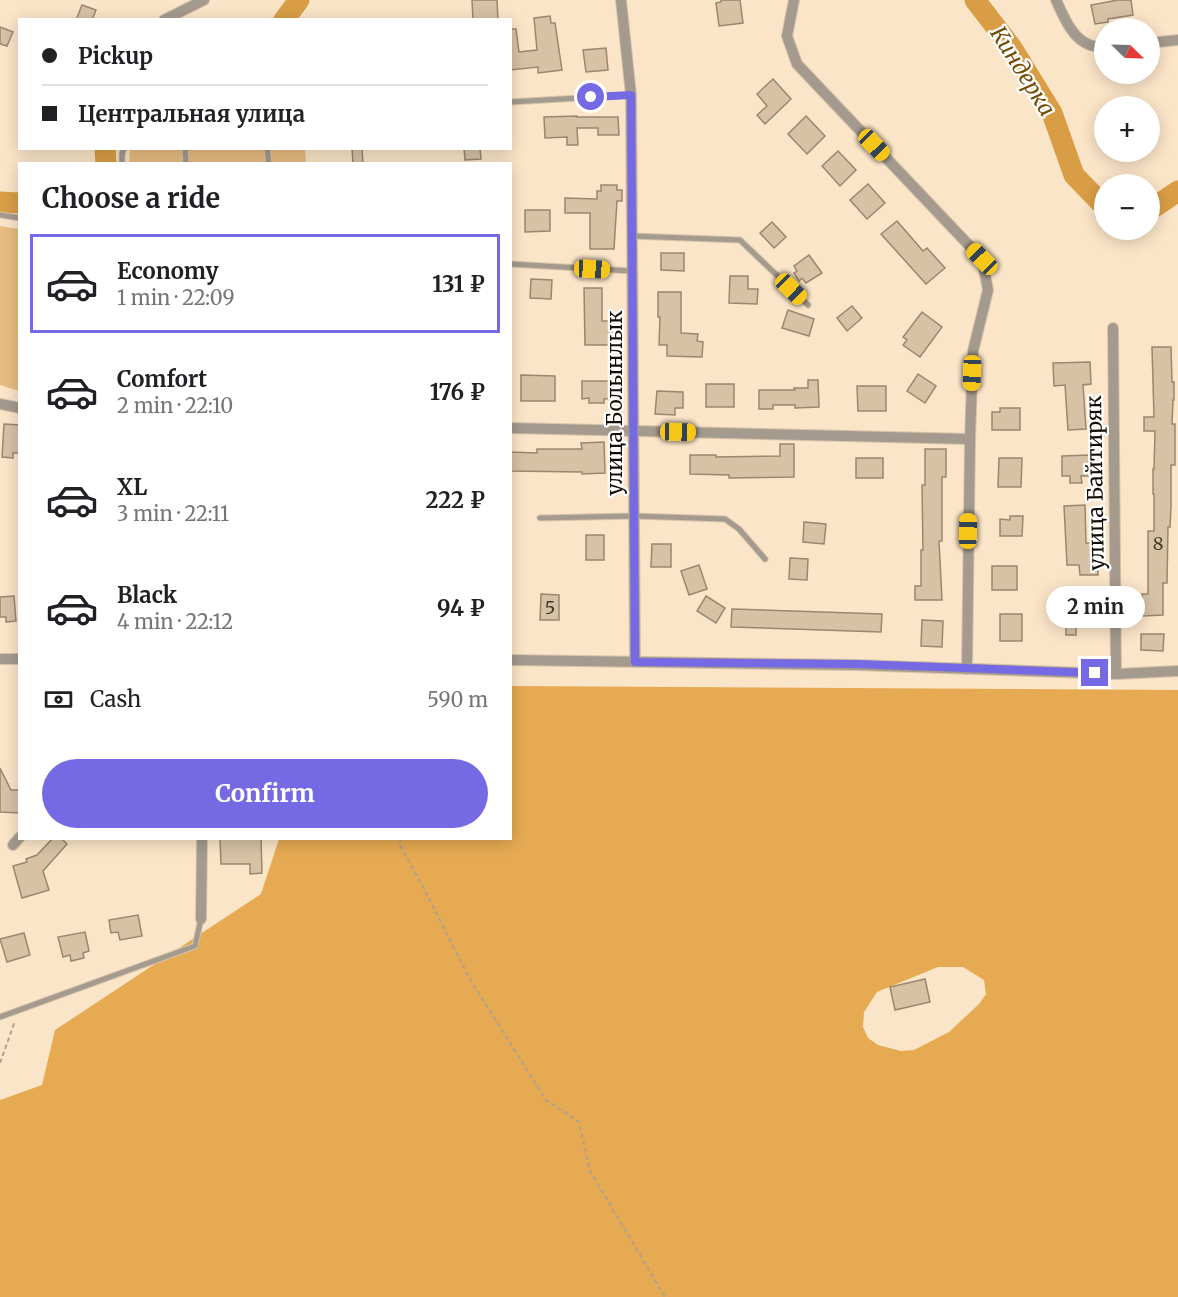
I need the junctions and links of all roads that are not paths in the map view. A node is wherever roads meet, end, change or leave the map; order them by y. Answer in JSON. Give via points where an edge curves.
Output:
{"nodes":[{"id":1,"x":204,"y":0,"type":"edge"},
{"id":2,"x":621,"y":0,"type":"edge"},
{"id":3,"x":794,"y":0,"type":"edge"},
{"id":4,"x":1056,"y":0,"type":"edge"},
{"id":5,"x":168,"y":18,"type":"edge"},
{"id":6,"x":1178,"y":40,"type":"edge"},
{"id":7,"x":1160,"y":42,"type":"edge"},
{"id":8,"x":1094,"y":45,"type":"edge"},
{"id":9,"x":631,"y":95,"type":"junction"},
{"id":10,"x":512,"y":102,"type":"edge"},
{"id":11,"x":0,"y":215,"type":"edge"},
{"id":12,"x":18,"y":218,"type":"edge"},
{"id":13,"x":632,"y":236,"type":"junction"},
{"id":14,"x":512,"y":264,"type":"edge"},
{"id":15,"x":632,"y":271,"type":"junction"},
{"id":16,"x":808,"y":305,"type":"dead end"},
{"id":17,"x":1113,"y":328,"type":"dead end"},
{"id":18,"x":0,"y":404,"type":"edge"},
{"id":19,"x":18,"y":408,"type":"edge"},
{"id":20,"x":512,"y":428,"type":"edge"},
{"id":21,"x":633,"y":431,"type":"junction"},
{"id":22,"x":970,"y":439,"type":"junction"},
{"id":23,"x":634,"y":516,"type":"junction"},
{"id":24,"x":540,"y":518,"type":"dead end"},
{"id":25,"x":765,"y":559,"type":"dead end"},
{"id":26,"x":0,"y":659,"type":"edge"},
{"id":27,"x":18,"y":659,"type":"edge"},
{"id":28,"x":512,"y":660,"type":"edge"},
{"id":29,"x":635,"y":662,"type":"junction"},
{"id":30,"x":967,"y":669,"type":"junction"},
{"id":31,"x":1178,"y":671,"type":"edge"},
{"id":32,"x":1116,"y":674,"type":"junction"},
{"id":33,"x":202,"y":840,"type":"edge"},
{"id":34,"x":201,"y":919,"type":"joint"},
{"id":35,"x":0,"y":1017,"type":"edge"}],
"edges":[{"from":1,"to":5,"type":"street"},
{"from":2,"to":9,"type":"street","name":"улица Болынлык"},
{"from":3,"to":22,"type":"street","via":[[787,36],[796,64],[982,259],[988,290],[973,351]]},
{"from":4,"to":8,"type":"street","via":[[1076,37]]},
{"from":6,"to":7,"type":"street"},
{"from":9,"to":10,"type":"lane"},
{"from":9,"to":13,"type":"street","name":"улица Болынлык"},
{"from":11,"to":12,"type":"lane"},
{"from":13,"to":15,"type":"street","name":"улица Болынлык"},
{"from":13,"to":16,"type":"lane","via":[[740,240]]},
{"from":14,"to":15,"type":"lane"},
{"from":15,"to":21,"type":"street","name":"улица Болынлык"},
{"from":17,"to":32,"type":"street","name":"улица Байтиряк"},
{"from":18,"to":19,"type":"street"},
{"from":20,"to":21,"type":"street"},
{"from":21,"to":22,"type":"street"},
{"from":21,"to":23,"type":"street","name":"улица Болынлык"},
{"from":22,"to":30,"type":"street"},
{"from":23,"to":24,"type":"lane"},
{"from":23,"to":25,"type":"lane","via":[[725,519]]},
{"from":23,"to":29,"type":"street","name":"улица Болынлык"},
{"from":26,"to":27,"type":"street"},
{"from":28,"to":29,"type":"street"},
{"from":29,"to":30,"type":"street"},
{"from":30,"to":32,"type":"street"},
{"from":31,"to":32,"type":"street"},
{"from":33,"to":34,"type":"street"},
{"from":34,"to":35,"type":"lane","via":[[195,946]]}]}
